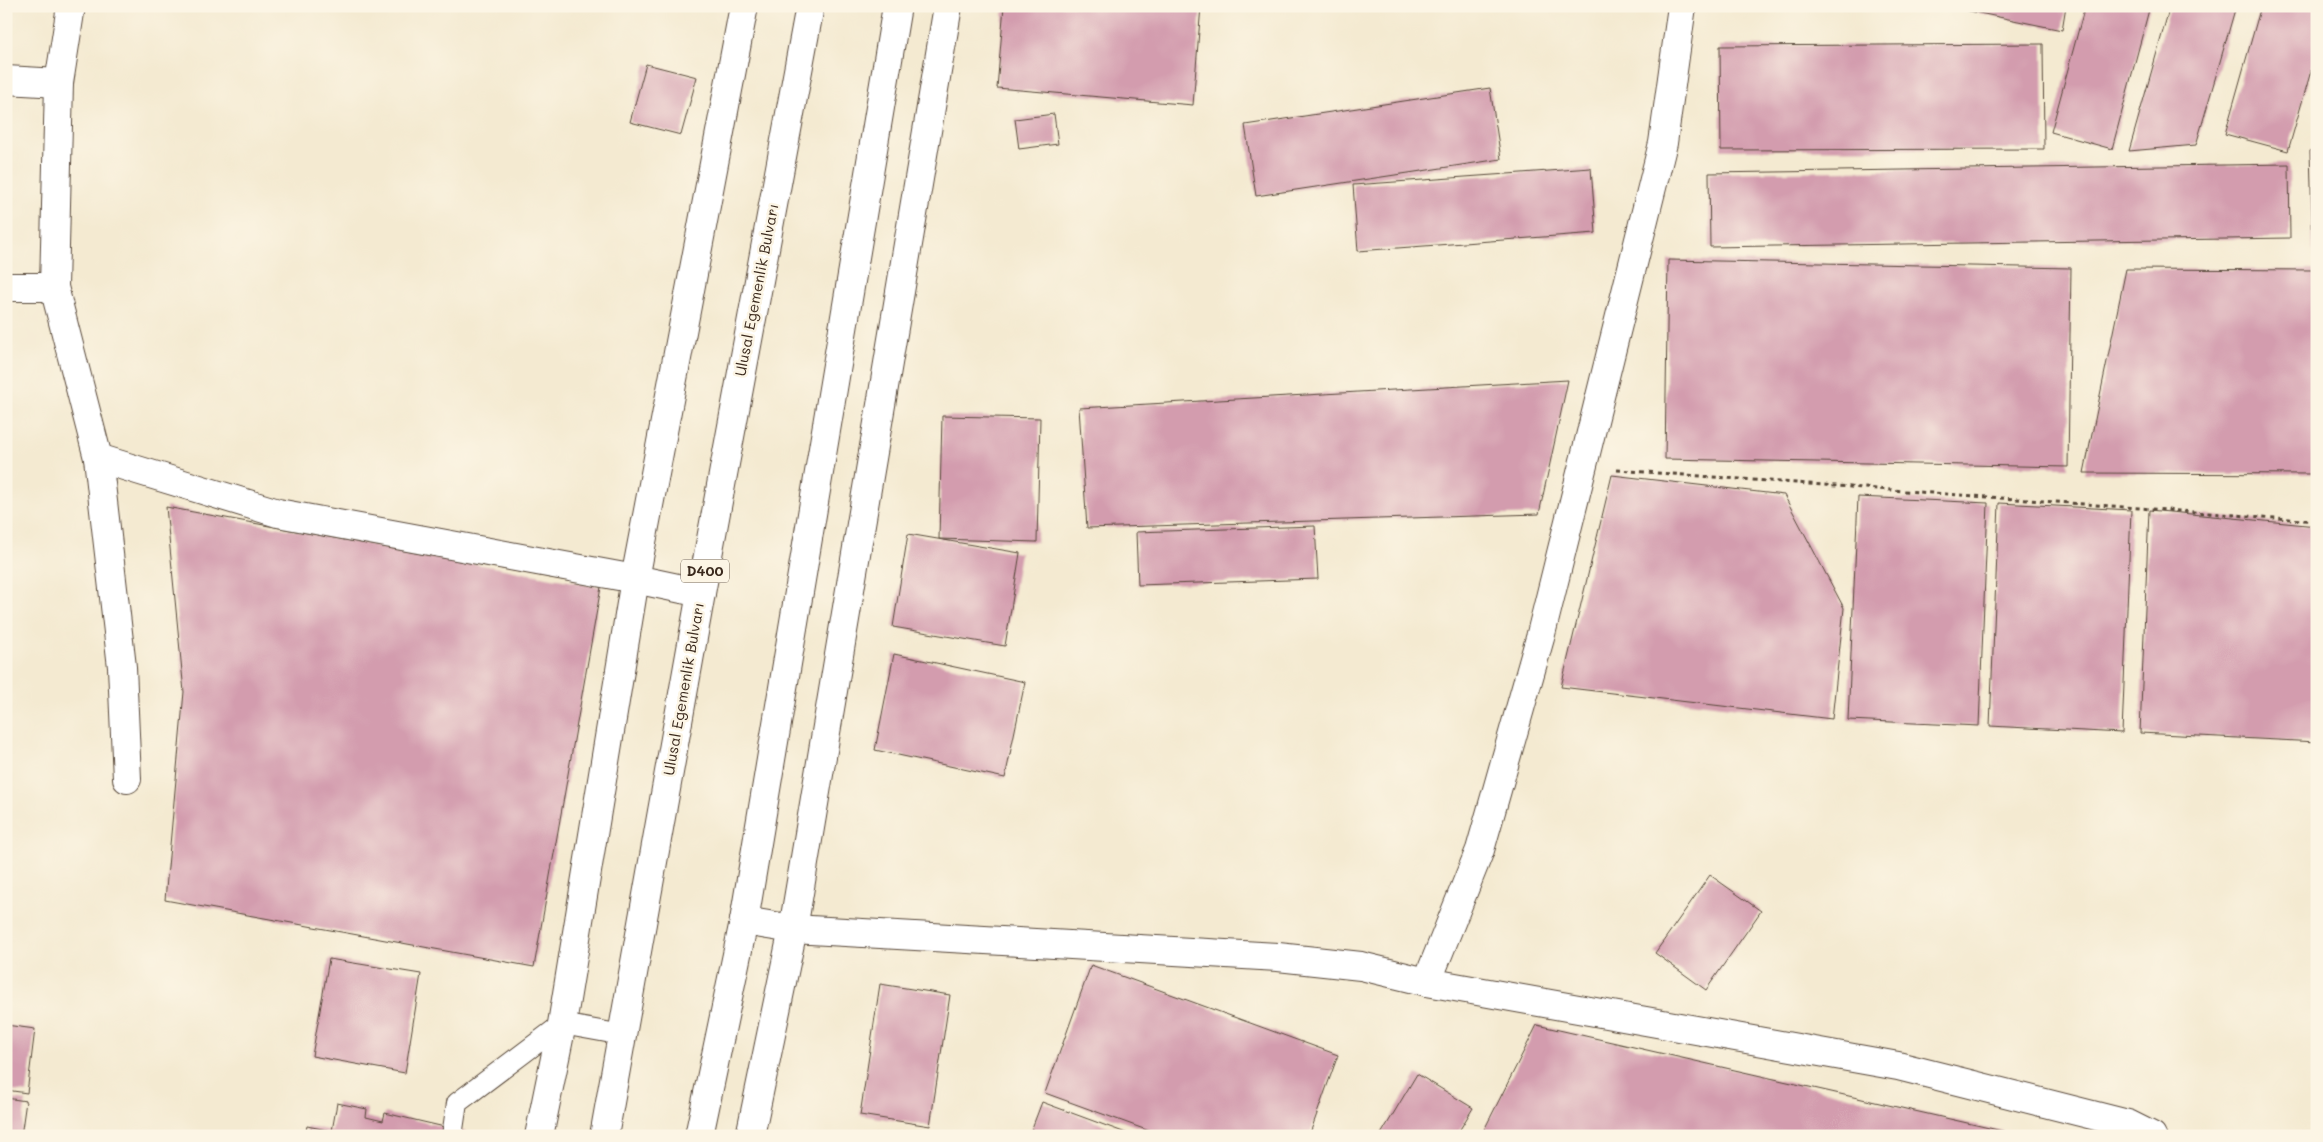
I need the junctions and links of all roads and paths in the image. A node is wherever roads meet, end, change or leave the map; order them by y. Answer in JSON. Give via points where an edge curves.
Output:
{"nodes":[{"id":1,"x":71,"y":6,"type":"edge"},
{"id":2,"x":744,"y":6,"type":"edge"},
{"id":3,"x":810,"y":6,"type":"edge"},
{"id":4,"x":897,"y":6,"type":"edge"},
{"id":5,"x":948,"y":6,"type":"edge"},
{"id":6,"x":1682,"y":6,"type":"edge"},
{"id":7,"x":6,"y":80,"type":"edge"},
{"id":8,"x":59,"y":82,"type":"junction"},
{"id":9,"x":6,"y":287,"type":"edge"},
{"id":10,"x":54,"y":288,"type":"junction"},
{"id":11,"x":98,"y":458,"type":"junction"},
{"id":12,"x":1582,"y":468,"type":"junction"},
{"id":13,"x":2317,"y":522,"type":"edge"},
{"id":14,"x":635,"y":579,"type":"junction"},
{"id":15,"x":701,"y":593,"type":"junction"},
{"id":16,"x":126,"y":778,"type":"dead end"},
{"id":17,"x":744,"y":921,"type":"junction"},
{"id":18,"x":793,"y":930,"type":"junction"},
{"id":19,"x":1427,"y":982,"type":"junction"},
{"id":20,"x":562,"y":1024,"type":"junction"},
{"id":21,"x":623,"y":1035,"type":"junction"},
{"id":22,"x":452,"y":1136,"type":"edge"},
{"id":23,"x":539,"y":1136,"type":"edge"},
{"id":24,"x":604,"y":1136,"type":"edge"},
{"id":25,"x":699,"y":1136,"type":"edge"},
{"id":26,"x":750,"y":1136,"type":"edge"},
{"id":27,"x":2152,"y":1136,"type":"edge"}],
"edges":[{"from":1,"to":8,"type":"main road"},
{"from":2,"to":14,"type":"main road"},
{"from":3,"to":15,"type":"main road","name":"Ulusal Egemenlik Bulvarı","number":"D400"},
{"from":4,"to":17,"type":"main road"},
{"from":5,"to":18,"type":"main road"},
{"from":6,"to":12,"type":"main road","via":[[1663,143]]},
{"from":7,"to":8,"type":"main road"},
{"from":8,"to":10,"type":"main road"},
{"from":9,"to":10,"type":"main road"},
{"from":10,"to":11,"type":"main road"},
{"from":11,"to":14,"type":"main road","via":[[278,512]]},
{"from":11,"to":16,"type":"main road","via":[[122,667]]},
{"from":12,"to":13,"type":"path"},
{"from":12,"to":19,"type":"main road","via":[[1540,638],[1480,850]]},
{"from":14,"to":15,"type":"main road"},
{"from":14,"to":20,"type":"main road"},
{"from":15,"to":21,"type":"main road","name":"Ulusal Egemenlik Bulvarı","number":"D400"},
{"from":17,"to":18,"type":"main road"},
{"from":17,"to":25,"type":"main road"},
{"from":18,"to":19,"type":"main road","via":[[1278,957],[1361,966]]},
{"from":18,"to":26,"type":"main road"},
{"from":19,"to":27,"type":"main road","via":[[1898,1066],[2128,1124]]},
{"from":20,"to":21,"type":"lane"},
{"from":20,"to":22,"type":"lane","via":[[457,1103]]},
{"from":20,"to":23,"type":"main road"},
{"from":21,"to":24,"type":"main road","name":"Ulusal Egemenlik Bulvarı","number":"D400"}]}
